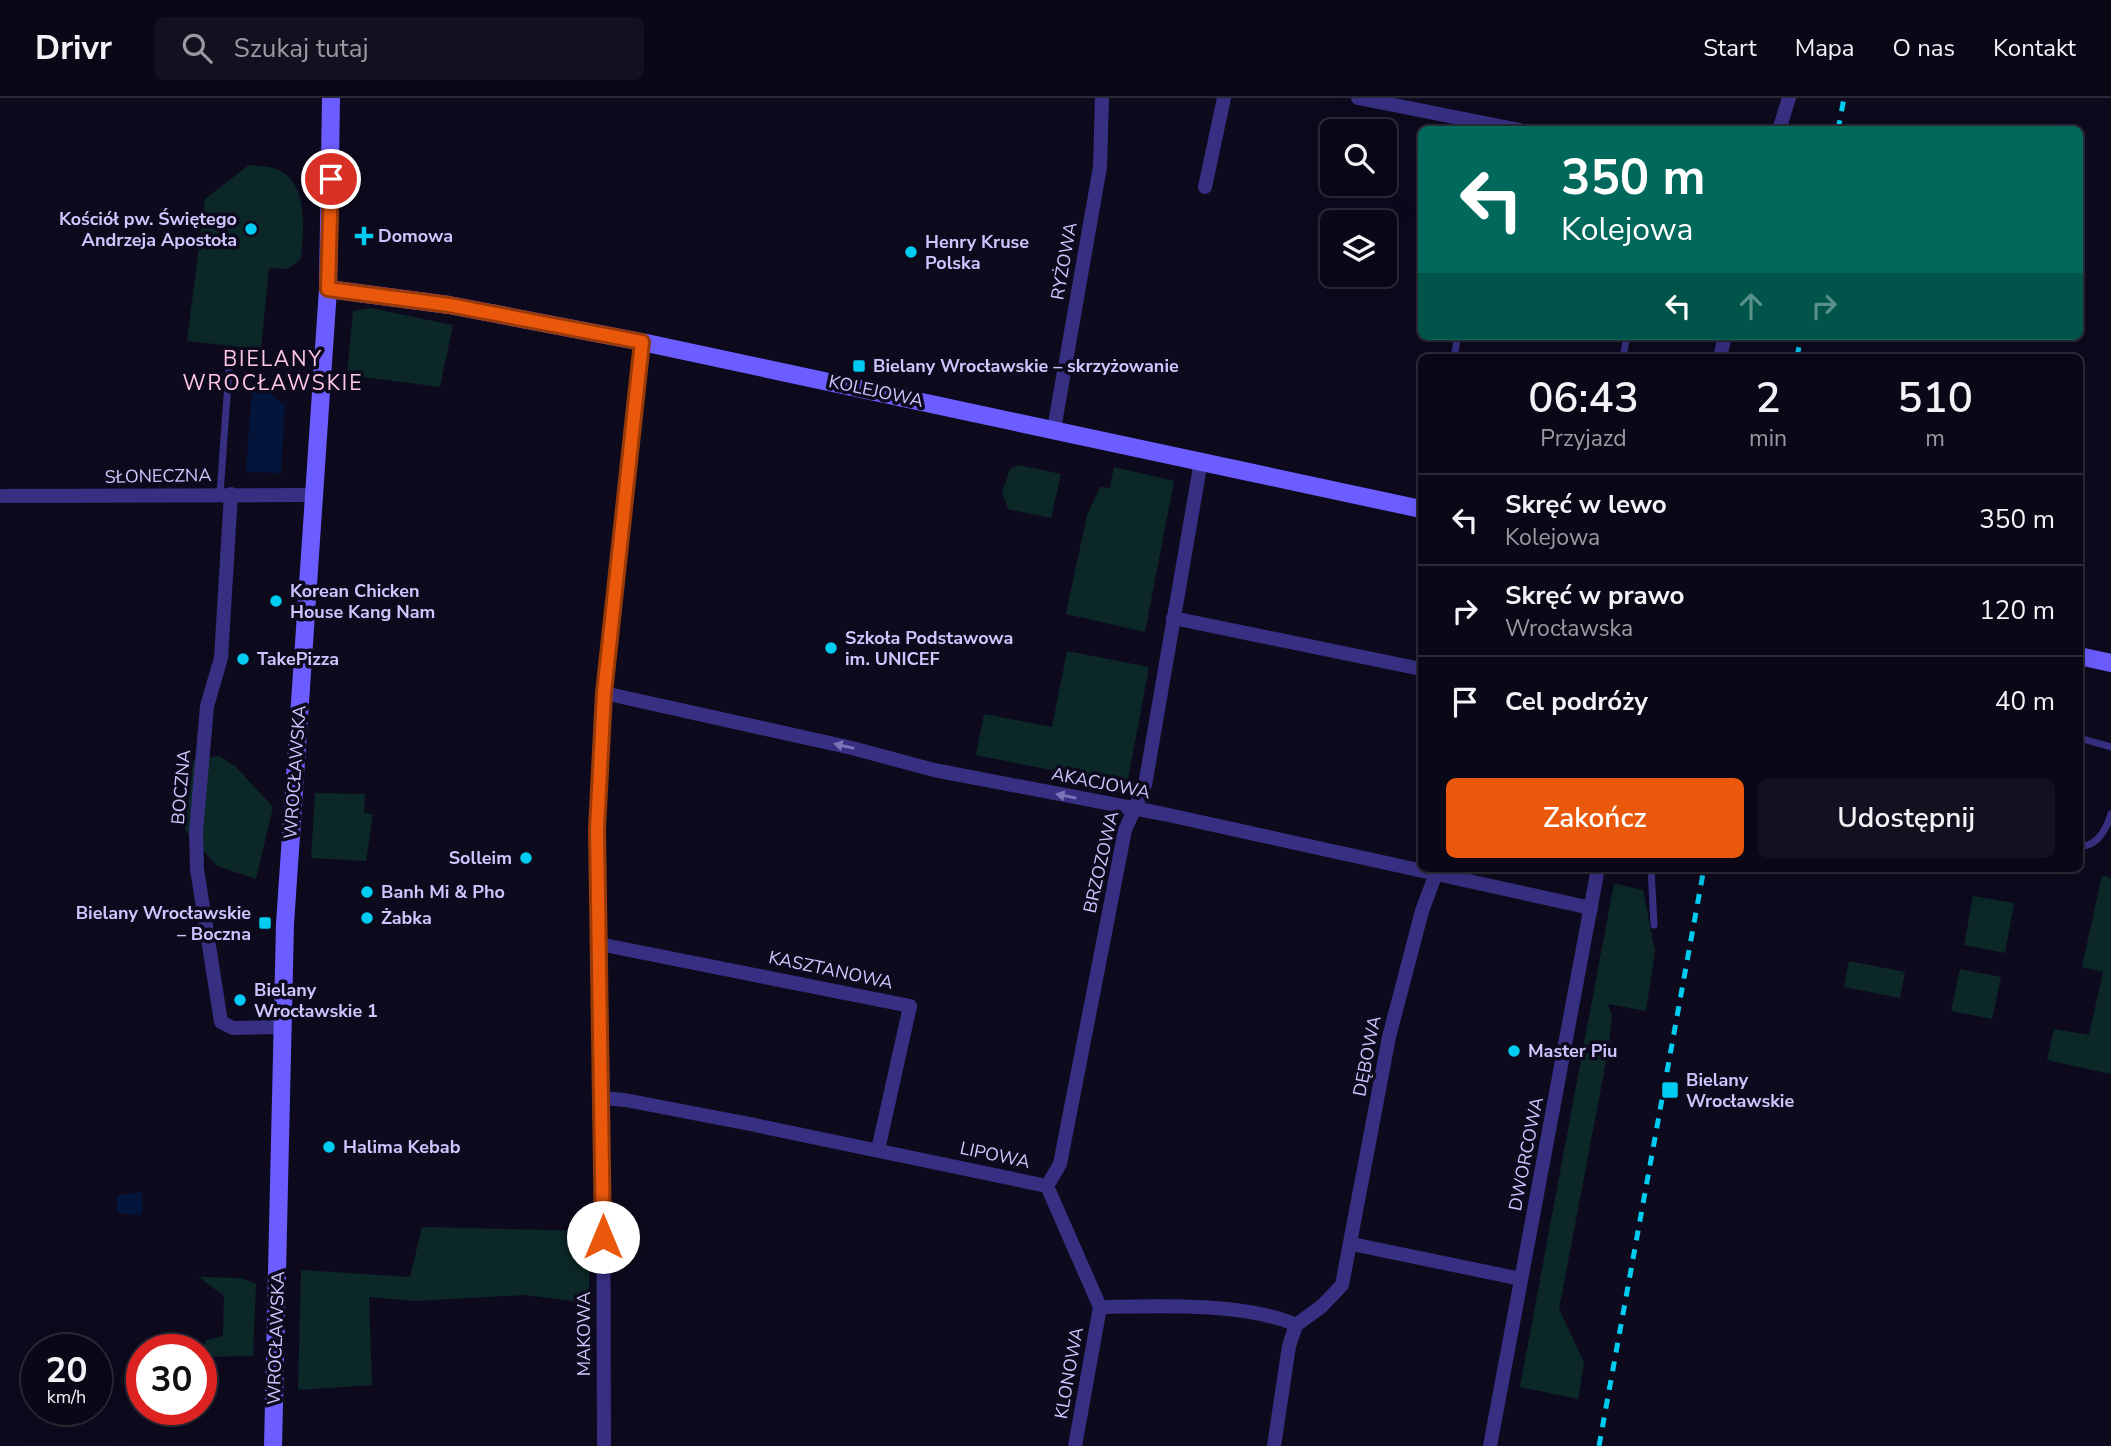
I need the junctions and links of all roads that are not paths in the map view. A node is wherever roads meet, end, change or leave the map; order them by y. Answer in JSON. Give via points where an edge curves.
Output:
{"nodes":[{"id":1,"x":331,"y":98,"type":"edge"},
{"id":2,"x":1102,"y":98,"type":"edge"},
{"id":3,"x":1224,"y":98,"type":"edge"},
{"id":4,"x":1358,"y":98,"type":"edge"},
{"id":5,"x":1789,"y":98,"type":"edge"},
{"id":6,"x":1500,"y":126,"type":"edge"},
{"id":7,"x":1780,"y":126,"type":"edge"},
{"id":8,"x":1205,"y":187,"type":"dead end"},
{"id":9,"x":328,"y":289,"type":"junction"},
{"id":10,"x":642,"y":342,"type":"junction"},
{"id":11,"x":230,"y":354,"type":"dead end"},
{"id":12,"x":1054,"y":429,"type":"junction"},
{"id":13,"x":1201,"y":461,"type":"junction"},
{"id":14,"x":225,"y":494,"type":"junction"},
{"id":15,"x":0,"y":495,"type":"edge"},
{"id":16,"x":316,"y":495,"type":"junction"},
{"id":17,"x":1418,"y":508,"type":"edge"},
{"id":18,"x":1173,"y":618,"type":"junction"},
{"id":19,"x":2083,"y":657,"type":"edge"},
{"id":20,"x":2111,"y":663,"type":"edge"},
{"id":21,"x":1418,"y":669,"type":"edge"},
{"id":22,"x":604,"y":693,"type":"junction"},
{"id":23,"x":2083,"y":739,"type":"edge"},
{"id":24,"x":2111,"y":747,"type":"edge"},
{"id":25,"x":1133,"y":808,"type":"junction"},
{"id":26,"x":2111,"y":814,"type":"edge"},
{"id":27,"x":2083,"y":846,"type":"edge"},
{"id":28,"x":1418,"y":867,"type":"edge"},
{"id":29,"x":1437,"y":872,"type":"edge"},
{"id":30,"x":1441,"y":872,"type":"edge"},
{"id":31,"x":1597,"y":872,"type":"edge"},
{"id":32,"x":1651,"y":872,"type":"edge"},
{"id":33,"x":1591,"y":908,"type":"junction"},
{"id":34,"x":1654,"y":925,"type":"dead end"},
{"id":35,"x":599,"y":944,"type":"junction"},
{"id":36,"x":281,"y":1027,"type":"junction"},
{"id":37,"x":603,"y":1098,"type":"junction"},
{"id":38,"x":878,"y":1150,"type":"junction"},
{"id":39,"x":1047,"y":1186,"type":"junction"},
{"id":40,"x":1351,"y":1250,"type":"junction"},
{"id":41,"x":1521,"y":1279,"type":"junction"},
{"id":42,"x":1101,"y":1307,"type":"junction"},
{"id":43,"x":1296,"y":1325,"type":"junction"},
{"id":44,"x":273,"y":1446,"type":"edge"},
{"id":45,"x":604,"y":1446,"type":"edge"},
{"id":46,"x":1075,"y":1446,"type":"edge"},
{"id":47,"x":1274,"y":1446,"type":"edge"},
{"id":48,"x":1490,"y":1446,"type":"edge"}],
"edges":[{"from":1,"to":9,"type":"main road","name":"WROCŁAWSKA"},
{"from":2,"to":12,"type":"street","name":"RYŻOWA","via":[[1100,167]]},
{"from":3,"to":8,"type":"street"},
{"from":4,"to":6,"type":"street"},
{"from":5,"to":7,"type":"street"},
{"from":9,"to":10,"type":"main road","name":"KOLEJOWA","via":[[449,305]]},
{"from":9,"to":16,"type":"main road","name":"WROCŁAWSKA"},
{"from":10,"to":12,"type":"main road","name":"KOLEJOWA"},
{"from":10,"to":22,"type":"street","name":"MAKOWA"},
{"from":11,"to":14,"type":"lane"},
{"from":12,"to":13,"type":"main road","name":"KOLEJOWA"},
{"from":13,"to":17,"type":"main road","name":"KOLEJOWA"},
{"from":13,"to":18,"type":"street","name":"BRZOZOWA"},
{"from":14,"to":15,"type":"street","name":"SŁONECZNA"},
{"from":14,"to":16,"type":"street","name":"SŁONECZNA"},
{"from":14,"to":36,"type":"street","name":"BOCZNA","via":[[221,658],[207,706],[197,869],[221,1022],[233,1028]]},
{"from":16,"to":36,"type":"main road","name":"WROCŁAWSKA"},
{"from":18,"to":21,"type":"street"},
{"from":18,"to":25,"type":"street","name":"BRZOZOWA","via":[[1145,785]]},
{"from":19,"to":20,"type":"main road"},
{"from":25,"to":22,"type":"street","name":"AKACJOWA","one_way":true,"via":[[934,770]]},
{"from":22,"to":35,"type":"street","name":"MAKOWA","via":[[597,829]]},
{"from":23,"to":24,"type":"lane"},
{"from":25,"to":28,"type":"street","name":"AKACJOWA"},
{"from":25,"to":39,"type":"street","name":"BRZOZOWA","via":[[1060,1164]]},
{"from":26,"to":27,"type":"lane","via":[[2100,838]]},
{"from":29,"to":40,"type":"street","name":"DĘBOWA","via":[[1389,1037]]},
{"from":30,"to":33,"type":"street","name":"AKACJOWA"},
{"from":31,"to":33,"type":"street","name":"DWORCOWA"},
{"from":32,"to":34,"type":"lane"},
{"from":33,"to":41,"type":"street","name":"DWORCOWA"},
{"from":35,"to":37,"type":"street","name":"MAKOWA"},
{"from":35,"to":38,"type":"street","name":"KASZTANOWA","via":[[910,1006]]},
{"from":36,"to":44,"type":"main road","name":"WROCŁAWSKA"},
{"from":37,"to":38,"type":"street","name":"LIPOWA"},
{"from":37,"to":45,"type":"street","name":"MAKOWA"},
{"from":38,"to":39,"type":"street","name":"LIPOWA"},
{"from":39,"to":42,"type":"street","name":"LIPOWA"},
{"from":40,"to":41,"type":"street"},
{"from":40,"to":43,"type":"street","via":[[1342,1284]]},
{"from":41,"to":48,"type":"street","name":"DWORCOWA"},
{"from":42,"to":43,"type":"street","via":[[1175,1306],[1242,1312]]},
{"from":42,"to":46,"type":"street","name":"KLONOWA"},
{"from":43,"to":47,"type":"street"}]}
